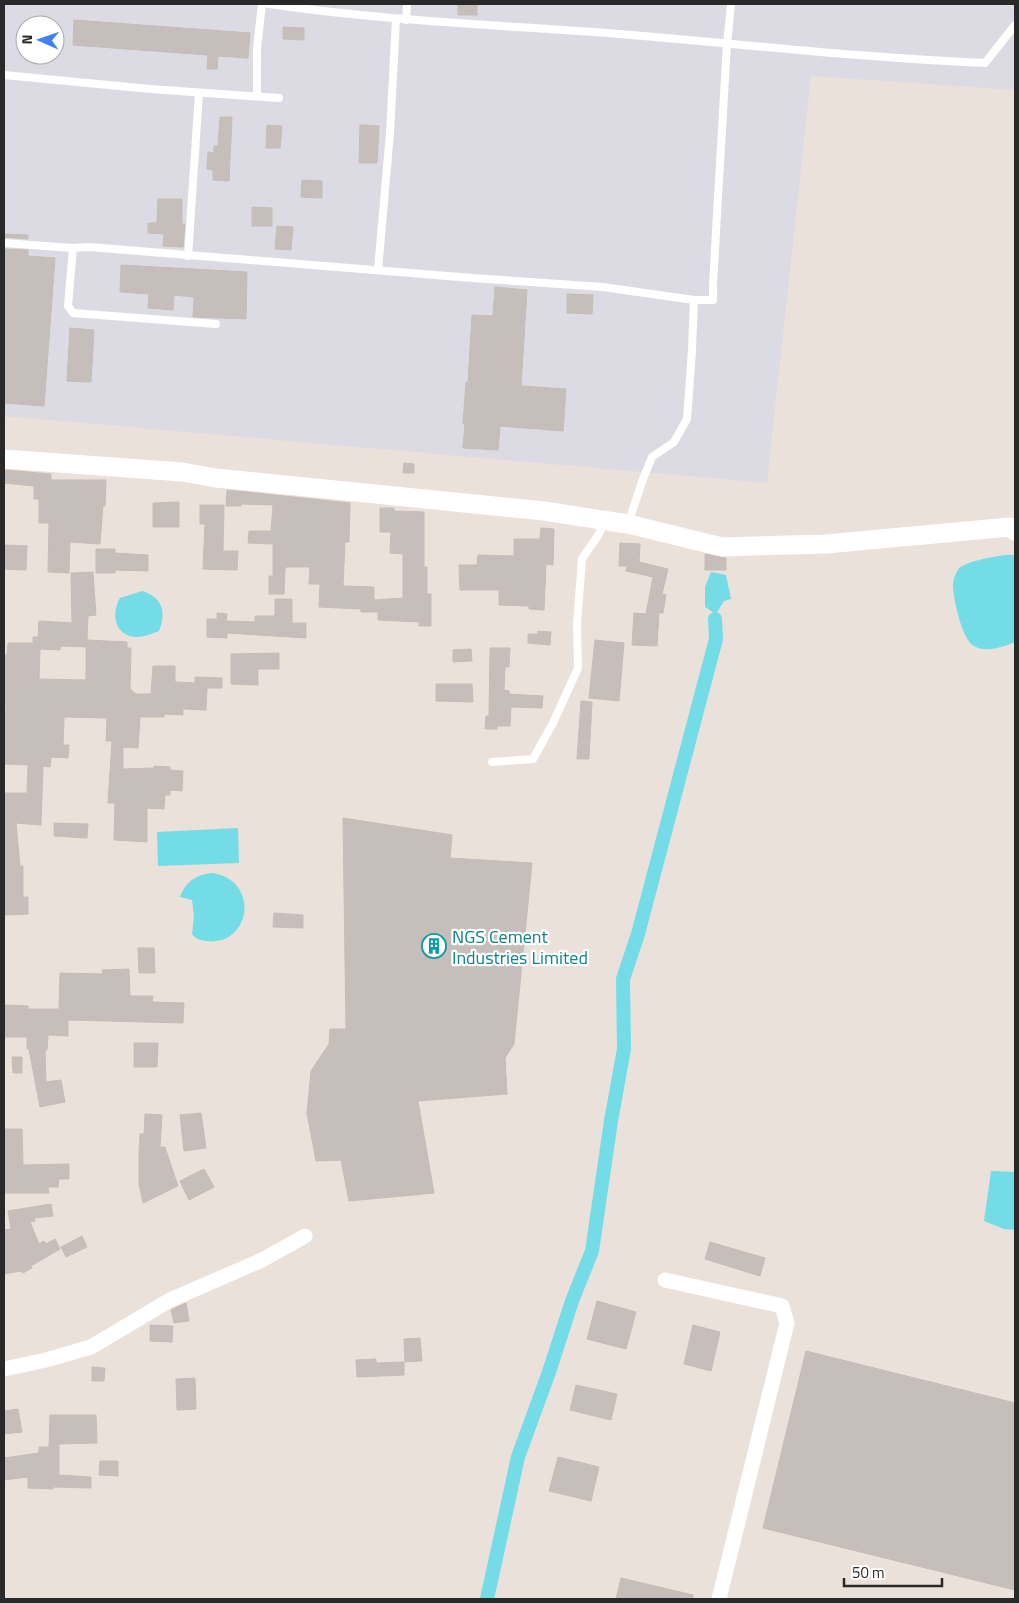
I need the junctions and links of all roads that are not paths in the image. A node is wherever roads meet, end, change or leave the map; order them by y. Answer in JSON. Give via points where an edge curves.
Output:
{"nodes":[{"id":1,"x":262,"y":4,"type":"edge"},
{"id":2,"x":269,"y":4,"type":"edge"},
{"id":3,"x":407,"y":4,"type":"edge"},
{"id":4,"x":731,"y":4,"type":"edge"},
{"id":5,"x":396,"y":19,"type":"junction"},
{"id":6,"x":406,"y":20,"type":"junction"},
{"id":7,"x":1015,"y":25,"type":"edge"},
{"id":8,"x":727,"y":44,"type":"junction"},
{"id":9,"x":4,"y":75,"type":"edge"},
{"id":10,"x":199,"y":93,"type":"junction"},
{"id":11,"x":257,"y":96,"type":"junction"},
{"id":12,"x":279,"y":98,"type":"dead end"},
{"id":13,"x":4,"y":243,"type":"edge"},
{"id":14,"x":73,"y":248,"type":"junction"},
{"id":15,"x":188,"y":256,"type":"junction"},
{"id":16,"x":378,"y":270,"type":"junction"},
{"id":17,"x":694,"y":300,"type":"junction"},
{"id":18,"x":216,"y":324,"type":"dead end"},
{"id":19,"x":4,"y":459,"type":"edge"},
{"id":20,"x":604,"y":521,"type":"junction"},
{"id":21,"x":628,"y":524,"type":"junction"},
{"id":22,"x":1015,"y":531,"type":"edge"},
{"id":23,"x":492,"y":762,"type":"dead end"},
{"id":24,"x":305,"y":1236,"type":"dead end"},
{"id":25,"x":665,"y":1280,"type":"dead end"},
{"id":26,"x":4,"y":1369,"type":"edge"},
{"id":27,"x":719,"y":1599,"type":"edge"}],
"edges":[{"from":1,"to":11,"type":"lane","via":[[257,48]]},
{"from":2,"to":5,"type":"lane"},
{"from":3,"to":6,"type":"lane"},
{"from":4,"to":8,"type":"lane"},
{"from":5,"to":6,"type":"lane"},
{"from":5,"to":16,"type":"lane"},
{"from":6,"to":8,"type":"lane"},
{"from":7,"to":8,"type":"lane","via":[[985,63]]},
{"from":8,"to":17,"type":"lane","via":[[713,300]]},
{"from":9,"to":10,"type":"lane"},
{"from":10,"to":11,"type":"lane"},
{"from":10,"to":15,"type":"lane"},
{"from":11,"to":12,"type":"lane"},
{"from":13,"to":14,"type":"lane"},
{"from":14,"to":15,"type":"lane"},
{"from":14,"to":18,"type":"lane","via":[[68,306],[73,313]]},
{"from":15,"to":16,"type":"lane"},
{"from":16,"to":17,"type":"lane","via":[[603,287]]},
{"from":17,"to":21,"type":"lane","via":[[687,419],[674,442],[652,458]]},
{"from":19,"to":20,"type":"street","via":[[182,472],[544,511]]},
{"from":20,"to":21,"type":"street"},
{"from":20,"to":23,"type":"lane","via":[[582,559],[577,623],[578,668],[533,759]]},
{"from":21,"to":22,"type":"street","via":[[722,547],[826,544],[1010,527]]},
{"from":24,"to":26,"type":"street","via":[[262,1260],[170,1300],[91,1347]]},
{"from":25,"to":27,"type":"street","via":[[782,1306],[787,1323]]}]}
